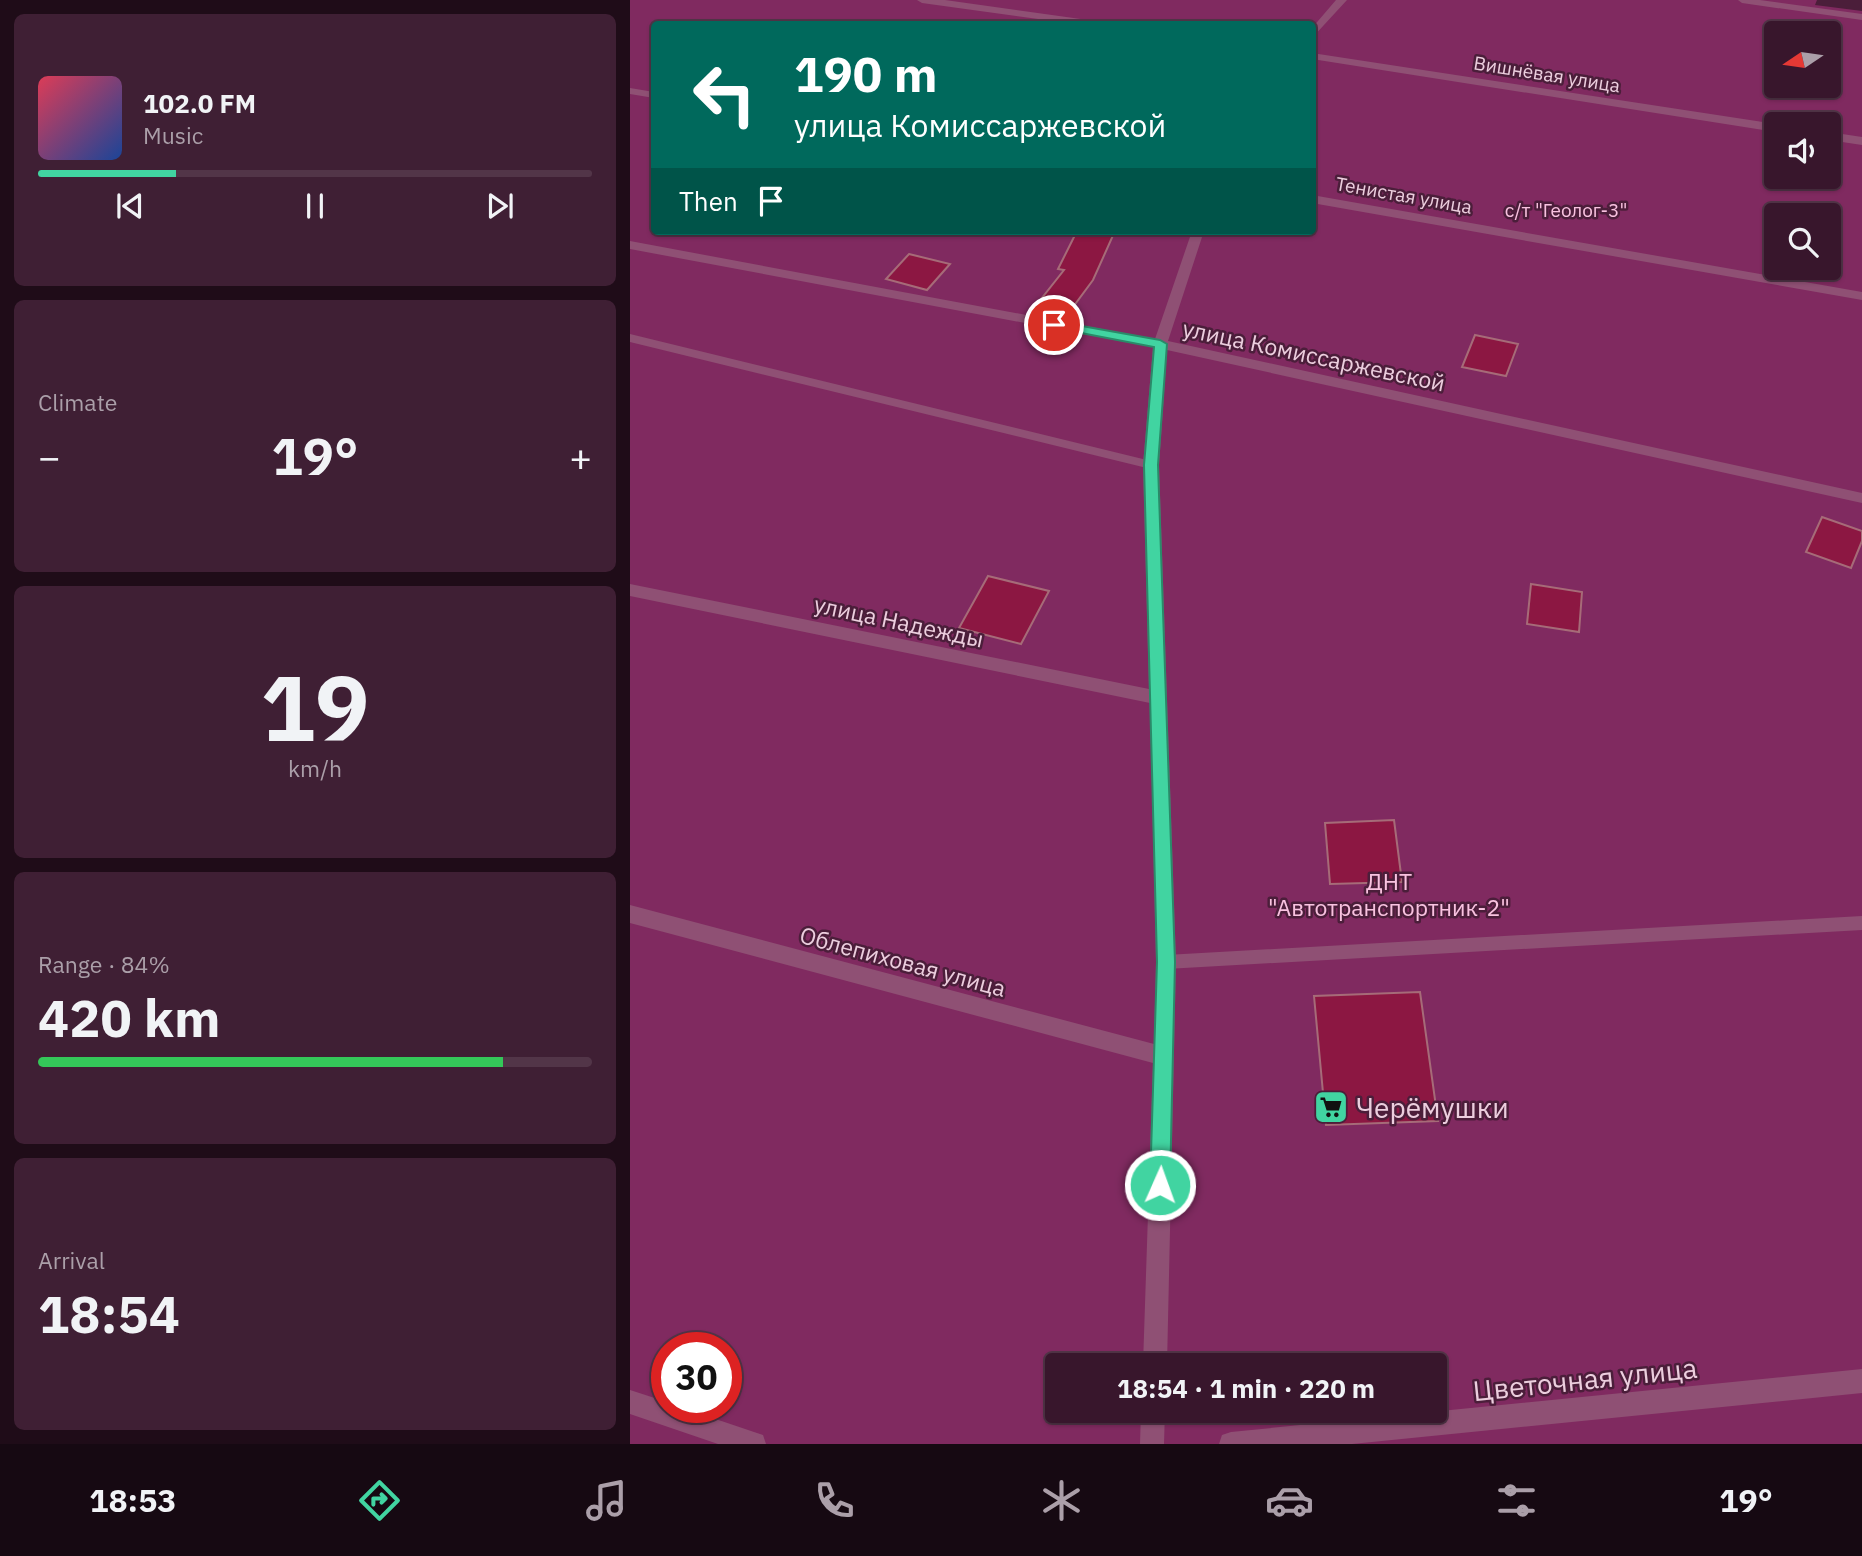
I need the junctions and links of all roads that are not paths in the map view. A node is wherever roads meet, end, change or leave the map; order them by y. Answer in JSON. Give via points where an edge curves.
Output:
{"nodes":[{"id":1,"x":922,"y":0,"type":"edge"},
{"id":2,"x":1342,"y":0,"type":"edge"},
{"id":3,"x":1742,"y":0,"type":"edge"},
{"id":4,"x":1862,"y":17,"type":"edge"},
{"id":5,"x":1073,"y":21,"type":"edge"},
{"id":6,"x":1316,"y":30,"type":"edge"},
{"id":7,"x":1316,"y":57,"type":"edge"},
{"id":8,"x":630,"y":91,"type":"edge"},
{"id":9,"x":651,"y":94,"type":"edge"},
{"id":10,"x":1764,"y":126,"type":"edge"},
{"id":11,"x":1841,"y":138,"type":"edge"},
{"id":12,"x":1862,"y":141,"type":"edge"},
{"id":13,"x":1316,"y":199,"type":"edge"},
{"id":14,"x":1197,"y":235,"type":"edge"},
{"id":15,"x":630,"y":245,"type":"edge"},
{"id":16,"x":1862,"y":296,"type":"edge"},
{"id":17,"x":630,"y":338,"type":"edge"},
{"id":18,"x":1160,"y":344,"type":"junction"},
{"id":19,"x":1151,"y":465,"type":"junction"},
{"id":20,"x":1862,"y":498,"type":"edge"},
{"id":21,"x":630,"y":590,"type":"edge"},
{"id":22,"x":1159,"y":698,"type":"junction"},
{"id":23,"x":630,"y":914,"type":"edge"},
{"id":24,"x":1862,"y":923,"type":"edge"},
{"id":25,"x":1166,"y":962,"type":"junction"},
{"id":26,"x":1164,"y":1056,"type":"junction"},
{"id":27,"x":1155,"y":1353,"type":"edge"},
{"id":28,"x":1862,"y":1381,"type":"edge"},
{"id":29,"x":630,"y":1402,"type":"edge"},
{"id":30,"x":1153,"y":1423,"type":"edge"},
{"id":31,"x":754,"y":1444,"type":"edge"},
{"id":32,"x":1152,"y":1444,"type":"edge"},
{"id":33,"x":1231,"y":1444,"type":"edge"}],
"edges":[{"from":1,"to":5,"type":"street"},
{"from":2,"to":6,"type":"street"},
{"from":3,"to":4,"type":"lane"},
{"from":7,"to":10,"type":"street","name":"Вишнёвая улица"},
{"from":8,"to":9,"type":"street"},
{"from":11,"to":12,"type":"street"},
{"from":13,"to":16,"type":"street","name":"Тенистая улица"},
{"from":14,"to":18,"type":"street"},
{"from":15,"to":18,"type":"street","name":"улица Комиссаржевской"},
{"from":17,"to":19,"type":"lane"},
{"from":18,"to":19,"type":"street"},
{"from":18,"to":20,"type":"street","name":"улица Комиссаржевской"},
{"from":19,"to":22,"type":"street"},
{"from":21,"to":22,"type":"street","name":"улица Надежды"},
{"from":22,"to":25,"type":"street"},
{"from":23,"to":26,"type":"street","name":"Облепиховая улица"},
{"from":24,"to":25,"type":"lane"},
{"from":25,"to":26,"type":"street"},
{"from":26,"to":27,"type":"street"},
{"from":28,"to":33,"type":"street","name":"Цветочная улица"},
{"from":29,"to":31,"type":"street"},
{"from":30,"to":32,"type":"street"}]}
